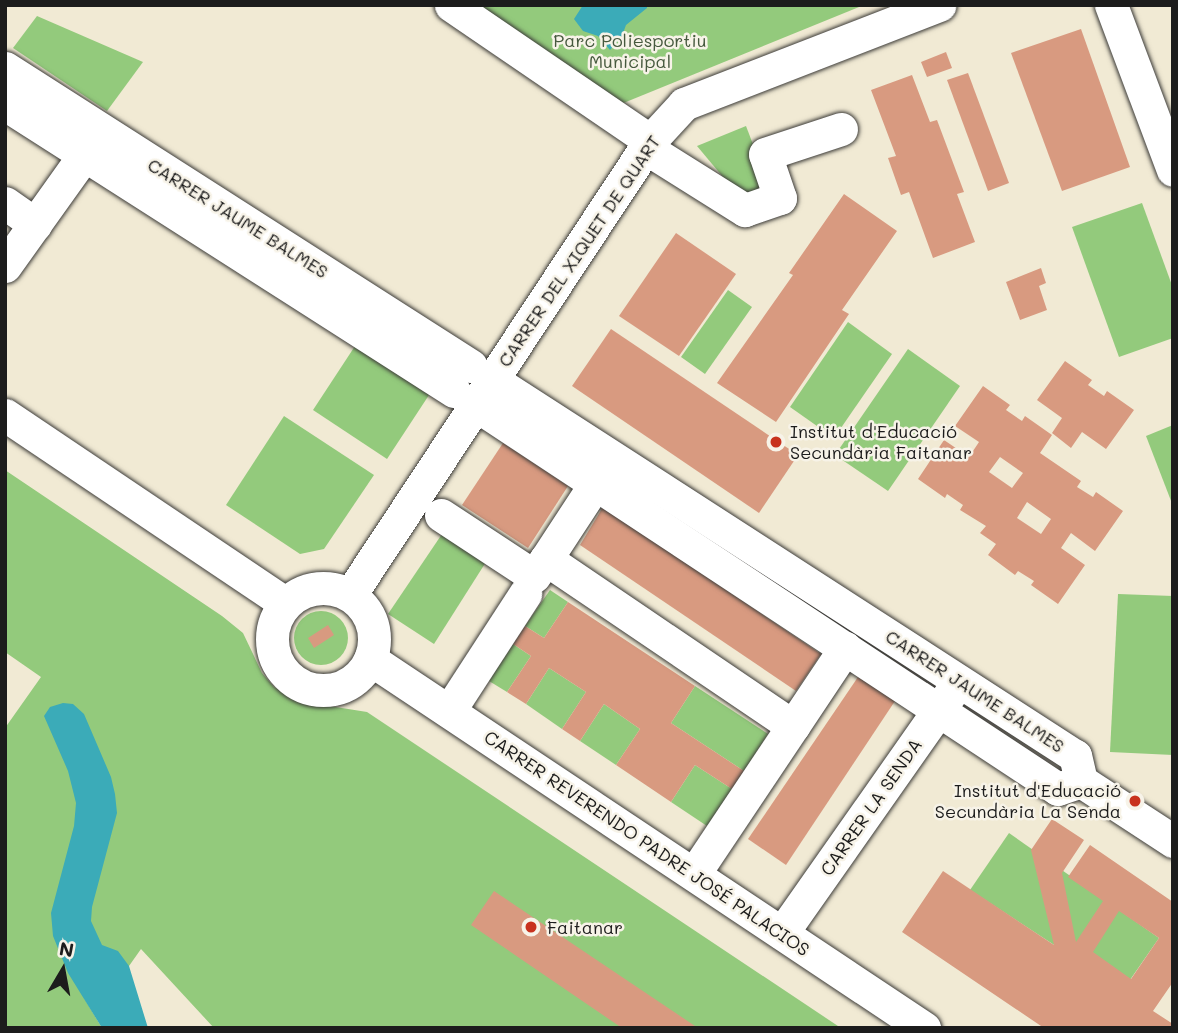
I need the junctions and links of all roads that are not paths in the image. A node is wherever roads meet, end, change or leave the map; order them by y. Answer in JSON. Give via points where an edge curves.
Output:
{"nodes":[{"id":1,"x":451,"y":5,"type":"edge"},
{"id":2,"x":940,"y":5,"type":"edge"},
{"id":3,"x":1111,"y":5,"type":"edge"},
{"id":4,"x":898,"y":13,"type":"edge"},
{"id":5,"x":5,"y":68,"type":"edge"},
{"id":6,"x":5,"y":104,"type":"edge"},
{"id":7,"x":841,"y":129,"type":"dead end"},
{"id":8,"x":92,"y":144,"type":"junction"},
{"id":9,"x":648,"y":144,"type":"junction"},
{"id":10,"x":1173,"y":170,"type":"edge"},
{"id":11,"x":5,"y":203,"type":"edge"},
{"id":12,"x":36,"y":224,"type":"junction"},
{"id":13,"x":5,"y":266,"type":"edge"},
{"id":14,"x":474,"y":386,"type":"junction"},
{"id":15,"x":5,"y":415,"type":"edge"},
{"id":16,"x":595,"y":484,"type":"junction"},
{"id":17,"x":441,"y":515,"type":"dead end"},
{"id":18,"x":546,"y":559,"type":"junction"},
{"id":19,"x":525,"y":594,"type":"dead end"},
{"id":20,"x":350,"y":596,"type":"junction"},
{"id":21,"x":285,"y":603,"type":"junction"},
{"id":22,"x":845,"y":648,"type":"junction"},
{"id":23,"x":370,"y":659,"type":"junction"},
{"id":24,"x":959,"y":680,"type":"junction"},
{"id":25,"x":449,"y":710,"type":"junction"},
{"id":26,"x":940,"y":710,"type":"junction"},
{"id":27,"x":793,"y":726,"type":"junction"},
{"id":28,"x":1081,"y":781,"type":"junction"},
{"id":29,"x":1173,"y":841,"type":"edge"},
{"id":30,"x":694,"y":874,"type":"junction"},
{"id":31,"x":782,"y":933,"type":"junction"},
{"id":32,"x":924,"y":1028,"type":"edge"}],
"edges":[{"from":1,"to":9,"type":"street"},
{"from":2,"to":4,"type":"street","name":"CARRER DEL XIQUET DE QUART"},
{"from":3,"to":10,"type":"street"},
{"from":4,"to":9,"type":"street","name":"CARRER DEL XIQUET DE QUART","via":[[684,104]]},
{"from":5,"to":8,"type":"street","name":"CARRER JAUME BALMES"},
{"from":6,"to":8,"type":"street","name":"CARRER JAUME BALMES"},
{"from":7,"to":9,"type":"street","via":[[765,154],[780,198],[746,210]]},
{"from":8,"to":12,"type":"street"},
{"from":8,"to":14,"type":"street","name":"CARRER JAUME BALMES"},
{"from":9,"to":14,"type":"street","name":"CARRER DEL XIQUET DE QUART"},
{"from":11,"to":12,"type":"street"},
{"from":12,"to":13,"type":"street"},
{"from":14,"to":16,"type":"street","name":"CARRER JAUME BALMES"},
{"from":14,"to":20,"type":"street","name":"CARRER DEL XIQUET DE QUART"},
{"from":14,"to":24,"type":"street","name":"CARRER JAUME BALMES"},
{"from":15,"to":21,"type":"street"},
{"from":16,"to":18,"type":"street"},
{"from":16,"to":22,"type":"street","name":"CARRER JAUME BALMES"},
{"from":17,"to":18,"type":"street","via":[[534,576]]},
{"from":18,"to":27,"type":"street"},
{"from":19,"to":25,"type":"street"},
{"from":20,"to":21,"type":"street","via":[[337,589],[316,588]]},
{"from":20,"to":23,"type":"street","via":[[372,624]]},
{"from":21,"to":23,"type":"street","via":[[271,636],[281,669],[294,681],[329,690],[346,685]]},
{"from":22,"to":26,"type":"street","name":"CARRER JAUME BALMES"},
{"from":22,"to":27,"type":"street"},
{"from":23,"to":25,"type":"street","name":"CARRER REVERENDO PADRE JOSÉ PALACIOS"},
{"from":24,"to":26,"type":"street","name":"CARRER LA SENDA"},
{"from":24,"to":28,"type":"street","name":"CARRER JAUME BALMES","via":[[1075,756]]},
{"from":25,"to":30,"type":"street","name":"CARRER REVERENDO PADRE JOSÉ PALACIOS"},
{"from":26,"to":28,"type":"street","name":"CARRER JAUME BALMES","via":[[1058,789]]},
{"from":26,"to":31,"type":"street","name":"CARRER LA SENDA"},
{"from":27,"to":30,"type":"street"},
{"from":28,"to":29,"type":"street"},
{"from":30,"to":31,"type":"street","name":"CARRER REVERENDO PADRE JOSÉ PALACIOS"},
{"from":31,"to":32,"type":"street","name":"CARRER REVERENDO PADRE JOSÉ PALACIOS"}]}
